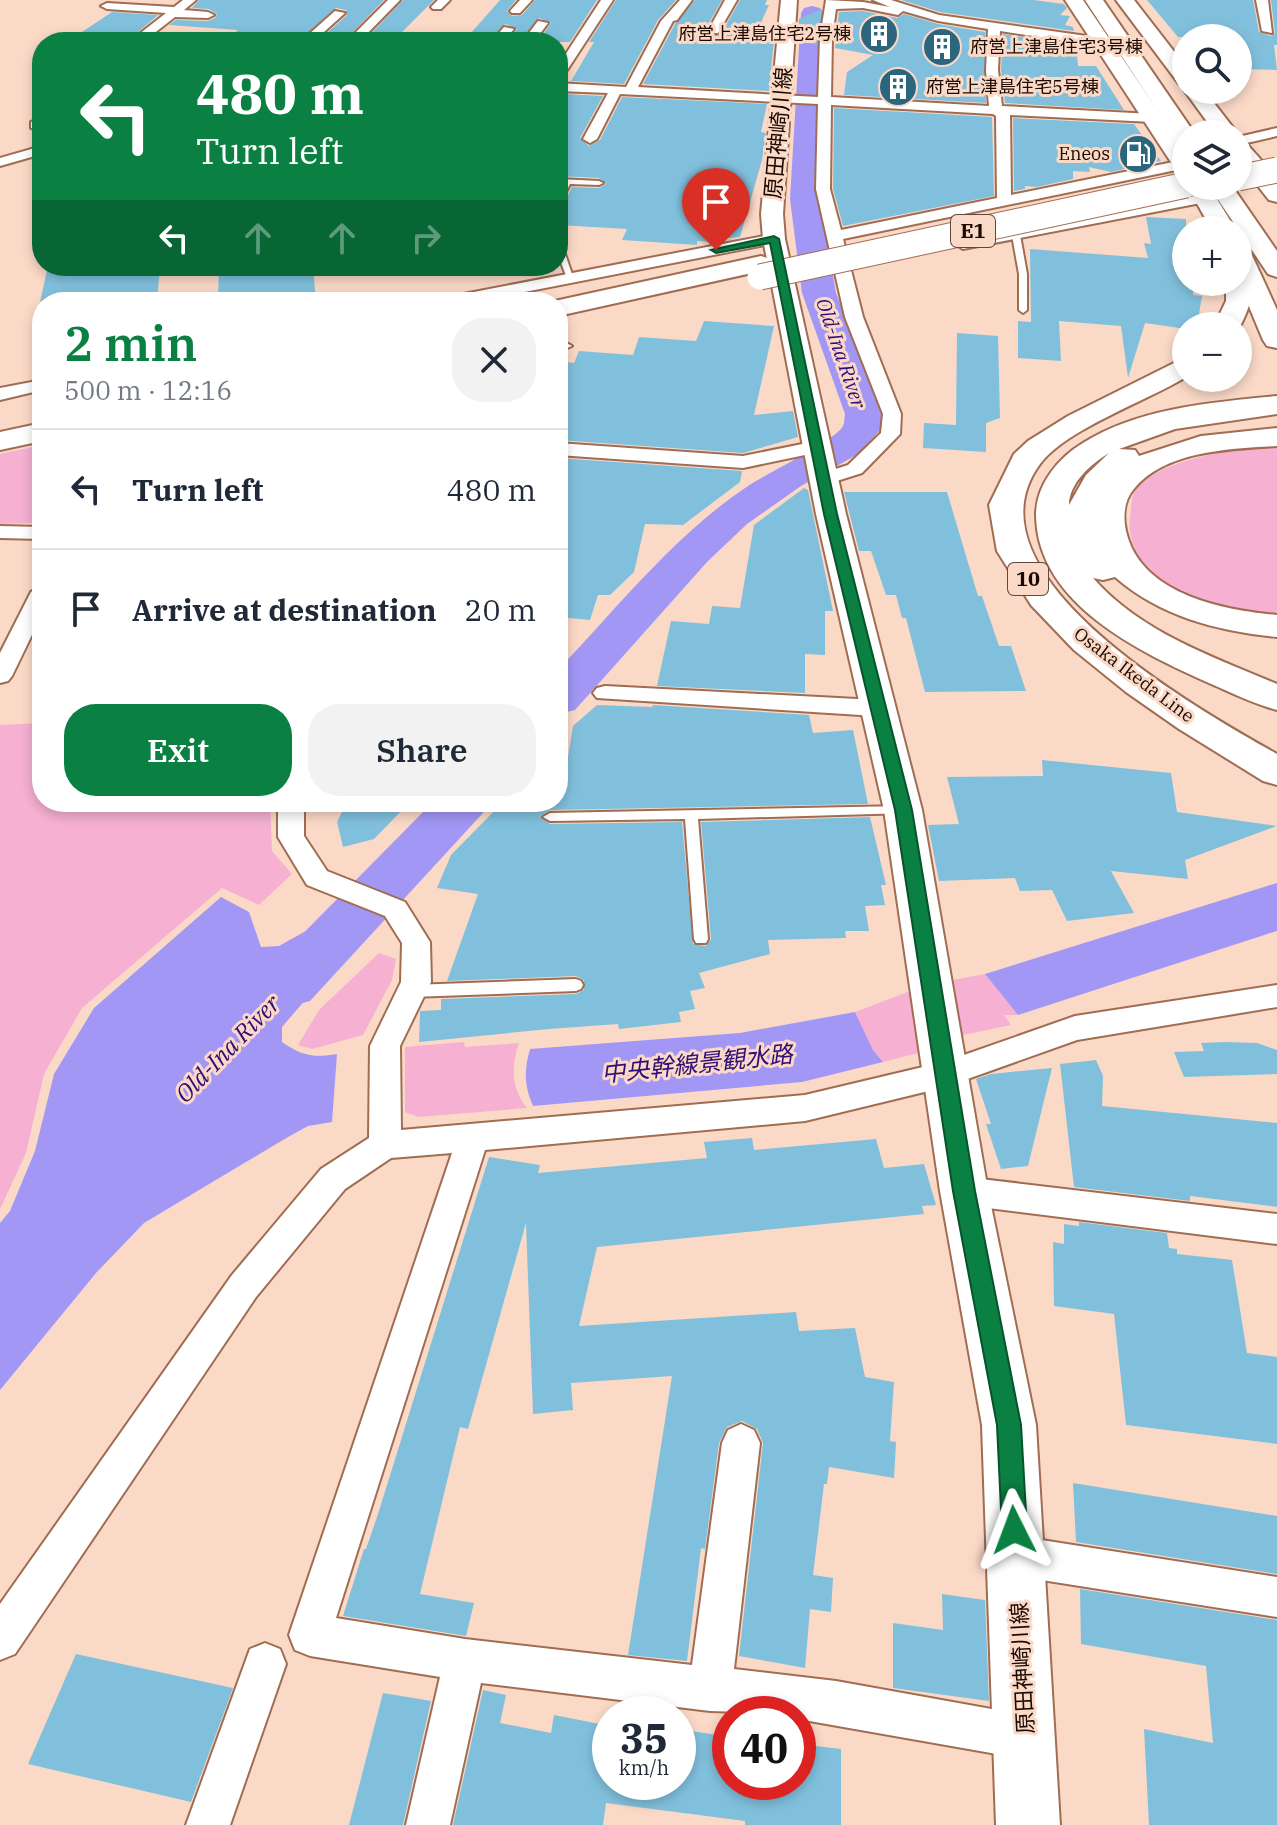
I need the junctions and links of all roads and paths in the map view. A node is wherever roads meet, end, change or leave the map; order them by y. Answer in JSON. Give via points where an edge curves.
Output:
{"nodes":[{"id":1,"x":190,"y":0,"type":"edge"},
{"id":2,"x":394,"y":0,"type":"edge"},
{"id":3,"x":526,"y":0,"type":"edge"},
{"id":4,"x":607,"y":0,"type":"edge"},
{"id":5,"x":686,"y":0,"type":"edge"},
{"id":6,"x":731,"y":0,"type":"edge"},
{"id":7,"x":789,"y":0,"type":"edge"},
{"id":8,"x":879,"y":0,"type":"edge"},
{"id":9,"x":938,"y":0,"type":"edge"},
{"id":10,"x":1074,"y":0,"type":"edge"},
{"id":11,"x":1094,"y":0,"type":"edge"},
{"id":12,"x":1111,"y":0,"type":"edge"},
{"id":13,"x":1125,"y":0,"type":"edge"},
{"id":14,"x":1262,"y":0,"type":"edge"},
{"id":15,"x":832,"y":3,"type":"edge"},
{"id":16,"x":107,"y":6,"type":"dead end"},
{"id":17,"x":516,"y":11,"type":"dead end"},
{"id":18,"x":174,"y":12,"type":"junction"},
{"id":19,"x":918,"y":12,"type":"junction"},
{"id":20,"x":339,"y":13,"type":"dead end"},
{"id":21,"x":208,"y":15,"type":"dead end"},
{"id":22,"x":542,"y":23,"type":"dead end"},
{"id":23,"x":994,"y":27,"type":"junction"},
{"id":24,"x":508,"y":29,"type":"dead end"},
{"id":25,"x":714,"y":31,"type":"dead end"},
{"id":26,"x":148,"y":32,"type":"edge"},
{"id":27,"x":317,"y":32,"type":"edge"},
{"id":28,"x":362,"y":32,"type":"edge"},
{"id":29,"x":505,"y":32,"type":"edge"},
{"id":30,"x":535,"y":32,"type":"edge"},
{"id":31,"x":1272,"y":32,"type":"edge"},
{"id":32,"x":1252,"y":35,"type":"dead end"},
{"id":33,"x":649,"y":37,"type":"dead end"},
{"id":34,"x":1101,"y":42,"type":"junction"},
{"id":35,"x":568,"y":60,"type":"edge"},
{"id":36,"x":1172,"y":62,"type":"edge"},
{"id":37,"x":568,"y":87,"type":"edge"},
{"id":38,"x":622,"y":90,"type":"junction"},
{"id":39,"x":786,"y":99,"type":"junction"},
{"id":40,"x":821,"y":101,"type":"junction"},
{"id":41,"x":996,"y":110,"type":"junction"},
{"id":42,"x":1152,"y":118,"type":"junction"},
{"id":43,"x":1175,"y":120,"type":"edge"},
{"id":44,"x":1194,"y":120,"type":"edge"},
{"id":45,"x":1277,"y":132,"type":"edge"},
{"id":46,"x":1172,"y":134,"type":"edge"},
{"id":47,"x":1252,"y":138,"type":"edge"},
{"id":48,"x":590,"y":139,"type":"dead end"},
{"id":49,"x":32,"y":153,"type":"edge"},
{"id":50,"x":0,"y":162,"type":"edge"},
{"id":51,"x":568,"y":181,"type":"edge"},
{"id":52,"x":599,"y":183,"type":"dead end"},
{"id":53,"x":1172,"y":199,"type":"edge"},
{"id":54,"x":1181,"y":200,"type":"edge"},
{"id":55,"x":1243,"y":200,"type":"edge"},
{"id":56,"x":1245,"y":200,"type":"edge"},
{"id":57,"x":1011,"y":220,"type":"junction"},
{"id":58,"x":836,"y":236,"type":"junction"},
{"id":59,"x":774,"y":239,"type":"junction"},
{"id":60,"x":568,"y":270,"type":"edge"},
{"id":61,"x":760,"y":270,"type":"junction"},
{"id":62,"x":845,"y":270,"type":"junction"},
{"id":63,"x":492,"y":276,"type":"edge"},
{"id":64,"x":1277,"y":276,"type":"edge"},
{"id":65,"x":571,"y":278,"type":"junction"},
{"id":66,"x":512,"y":289,"type":"junction"},
{"id":67,"x":497,"y":292,"type":"edge"},
{"id":68,"x":568,"y":306,"type":"edge"},
{"id":69,"x":1023,"y":310,"type":"dead end"},
{"id":70,"x":568,"y":334,"type":"edge"},
{"id":71,"x":1277,"y":340,"type":"edge"},
{"id":72,"x":1172,"y":373,"type":"edge"},
{"id":73,"x":32,"y":387,"type":"edge"},
{"id":74,"x":0,"y":394,"type":"edge"},
{"id":75,"x":1277,"y":405,"type":"edge"},
{"id":76,"x":1277,"y":420,"type":"edge"},
{"id":77,"x":32,"y":421,"type":"edge"},
{"id":78,"x":0,"y":428,"type":"edge"},
{"id":79,"x":32,"y":434,"type":"edge"},
{"id":80,"x":1277,"y":437,"type":"edge"},
{"id":81,"x":0,"y":441,"type":"edge"},
{"id":82,"x":568,"y":450,"type":"edge"},
{"id":83,"x":820,"y":463,"type":"junction"},
{"id":84,"x":0,"y":532,"type":"edge"},
{"id":85,"x":32,"y":533,"type":"edge"},
{"id":86,"x":32,"y":612,"type":"edge"},
{"id":87,"x":1114,"y":616,"type":"junction"},
{"id":88,"x":1277,"y":626,"type":"edge"},
{"id":89,"x":1277,"y":664,"type":"edge"},
{"id":90,"x":0,"y":676,"type":"edge"},
{"id":91,"x":605,"y":693,"type":"dead end"},
{"id":92,"x":1277,"y":698,"type":"edge"},
{"id":93,"x":876,"y":708,"type":"junction"},
{"id":94,"x":1277,"y":728,"type":"edge"},
{"id":95,"x":1277,"y":772,"type":"edge"},
{"id":96,"x":903,"y":810,"type":"junction"},
{"id":97,"x":291,"y":812,"type":"edge"},
{"id":98,"x":691,"y":814,"type":"junction"},
{"id":99,"x":550,"y":817,"type":"dead end"},
{"id":100,"x":701,"y":939,"type":"dead end"},
{"id":101,"x":576,"y":985,"type":"dead end"},
{"id":102,"x":411,"y":991,"type":"junction"},
{"id":103,"x":1277,"y":996,"type":"edge"},
{"id":104,"x":942,"y":1061,"type":"junction"},
{"id":105,"x":384,"y":1133,"type":"junction"},
{"id":106,"x":473,"y":1137,"type":"junction"},
{"id":107,"x":964,"y":1191,"type":"junction"},
{"id":108,"x":1277,"y":1229,"type":"edge"},
{"id":109,"x":741,"y":1443,"type":"dead end"},
{"id":110,"x":1016,"y":1556,"type":"junction"},
{"id":111,"x":1277,"y":1597,"type":"edge"},
{"id":112,"x":0,"y":1639,"type":"edge"},
{"id":113,"x":465,"y":1660,"type":"junction"},
{"id":114,"x":265,"y":1664,"type":"dead end"},
{"id":115,"x":710,"y":1690,"type":"junction"},
{"id":116,"x":1025,"y":1737,"type":"junction"},
{"id":117,"x":208,"y":1825,"type":"edge"},
{"id":118,"x":428,"y":1825,"type":"edge"},
{"id":119,"x":1028,"y":1825,"type":"edge"}],
"edges":[{"from":1,"to":18,"type":"street"},
{"from":2,"to":28,"type":"street"},
{"from":3,"to":17,"type":"street"},
{"from":4,"to":35,"type":"street"},
{"from":5,"to":38,"type":"street"},
{"from":6,"to":25,"type":"street"},
{"from":7,"to":39,"type":"street","name":"原田神崎川線"},
{"from":8,"to":19,"type":"street"},
{"from":9,"to":19,"type":"street"},
{"from":10,"to":34,"type":"main road"},
{"from":11,"to":43,"type":"main road"},
{"from":12,"to":44,"type":"main road"},
{"from":13,"to":36,"type":"main road"},
{"from":14,"to":31,"type":"street"},
{"from":15,"to":19,"type":"street"},
{"from":15,"to":40,"type":"street"},
{"from":16,"to":18,"type":"street"},
{"from":18,"to":21,"type":"street"},
{"from":18,"to":26,"type":"street"},
{"from":19,"to":23,"type":"street"},
{"from":20,"to":27,"type":"street"},
{"from":22,"to":30,"type":"street"},
{"from":23,"to":34,"type":"street"},
{"from":23,"to":41,"type":"street"},
{"from":24,"to":29,"type":"street"},
{"from":31,"to":32,"type":"street"},
{"from":33,"to":38,"type":"street"},
{"from":34,"to":42,"type":"main road"},
{"from":37,"to":38,"type":"street"},
{"from":38,"to":39,"type":"street"},
{"from":38,"to":48,"type":"street"},
{"from":39,"to":40,"type":"street"},
{"from":39,"to":59,"type":"street","name":"原田神崎川線","via":[[772,214]]},
{"from":40,"to":41,"type":"street"},
{"from":40,"to":58,"type":"street","via":[[823,189]]},
{"from":41,"to":42,"type":"street"},
{"from":41,"to":57,"type":"street","via":[[1003,114]]},
{"from":42,"to":46,"type":"main road"},
{"from":45,"to":47,"type":"street"},
{"from":49,"to":50,"type":"street"},
{"from":51,"to":52,"type":"lane"},
{"from":53,"to":57,"type":"main road","number":"E1","bridge":true},
{"from":54,"to":61,"type":"main road","number":"E1"},
{"from":55,"to":71,"type":"main road"},
{"from":56,"to":64,"type":"main road"},
{"from":57,"to":58,"type":"street"},
{"from":57,"to":61,"type":"main road","number":"E1","bridge":true},
{"from":57,"to":62,"type":"street"},
{"from":57,"to":69,"type":"lane","via":[[1023,274]]},
{"from":58,"to":62,"type":"street"},
{"from":59,"to":65,"type":"street"},
{"from":59,"to":83,"type":"street","name":"原田神崎川線"},
{"from":60,"to":65,"type":"lane"},
{"from":61,"to":68,"type":"main road","number":"E1"},
{"from":61,"to":70,"type":"main road","number":"E1"},
{"from":62,"to":83,"type":"street","via":[[854,317],[892,414],[890,434],[855,469]]},
{"from":63,"to":66,"type":"street"},
{"from":65,"to":66,"type":"street"},
{"from":66,"to":67,"type":"street"},
{"from":72,"to":95,"type":"main road","name":"Osaka Ikeda Line","number":"10","via":[[1034,451],[1009,489],[1007,531],[1025,575],[1068,625],[1144,686]]},
{"from":73,"to":74,"type":"street"},
{"from":75,"to":87,"type":"main road","via":[[1202,414],[1125,434],[1086,454],[1061,479],[1051,510],[1055,542],[1075,579]]},
{"from":76,"to":89,"type":"main road","via":[[1191,433],[1125,456],[1096,480],[1082,519],[1087,546],[1097,562],[1149,611],[1201,637]]},
{"from":77,"to":78,"type":"main road"},
{"from":79,"to":81,"type":"main road"},
{"from":80,"to":88,"type":"main road","via":[[1213,443],[1144,465],[1118,487],[1108,515],[1113,545],[1134,575],[1151,588],[1198,612]]},
{"from":82,"to":83,"type":"street"},
{"from":83,"to":93,"type":"street","name":"原田神崎川線"},
{"from":84,"to":85,"type":"street"},
{"from":86,"to":90,"type":"street"},
{"from":87,"to":92,"type":"main road","via":[[1173,651]]},
{"from":87,"to":94,"type":"main road"},
{"from":91,"to":93,"type":"street"},
{"from":93,"to":96,"type":"street","name":"原田神崎川線"},
{"from":96,"to":98,"type":"lane"},
{"from":96,"to":104,"type":"street","name":"原田神崎川線"},
{"from":97,"to":102,"type":"street","via":[[291,837],[317,878],[395,909],[416,942],[416,982]]},
{"from":98,"to":99,"type":"lane"},
{"from":98,"to":100,"type":"lane"},
{"from":101,"to":102,"type":"lane"},
{"from":102,"to":105,"type":"street","via":[[385,1046]]},
{"from":103,"to":104,"type":"street","via":[[1075,1028]]},
{"from":104,"to":106,"type":"street","via":[[805,1108]]},
{"from":104,"to":107,"type":"street","name":"原田神崎川線"},
{"from":105,"to":106,"type":"street"},
{"from":105,"to":112,"type":"street","via":[[333,1179],[244,1286]]},
{"from":106,"to":113,"type":"street","via":[[310,1635]]},
{"from":107,"to":108,"type":"street"},
{"from":107,"to":110,"type":"street","name":"原田神崎川線","via":[[1009,1425]]},
{"from":109,"to":115,"type":"street"},
{"from":110,"to":111,"type":"street"},
{"from":110,"to":116,"type":"street","name":"原田神崎川線"},
{"from":113,"to":115,"type":"street"},
{"from":113,"to":118,"type":"street"},
{"from":114,"to":117,"type":"street"},
{"from":115,"to":116,"type":"street","via":[[836,1702]]},
{"from":116,"to":119,"type":"street","name":"原田神崎川線"}]}
